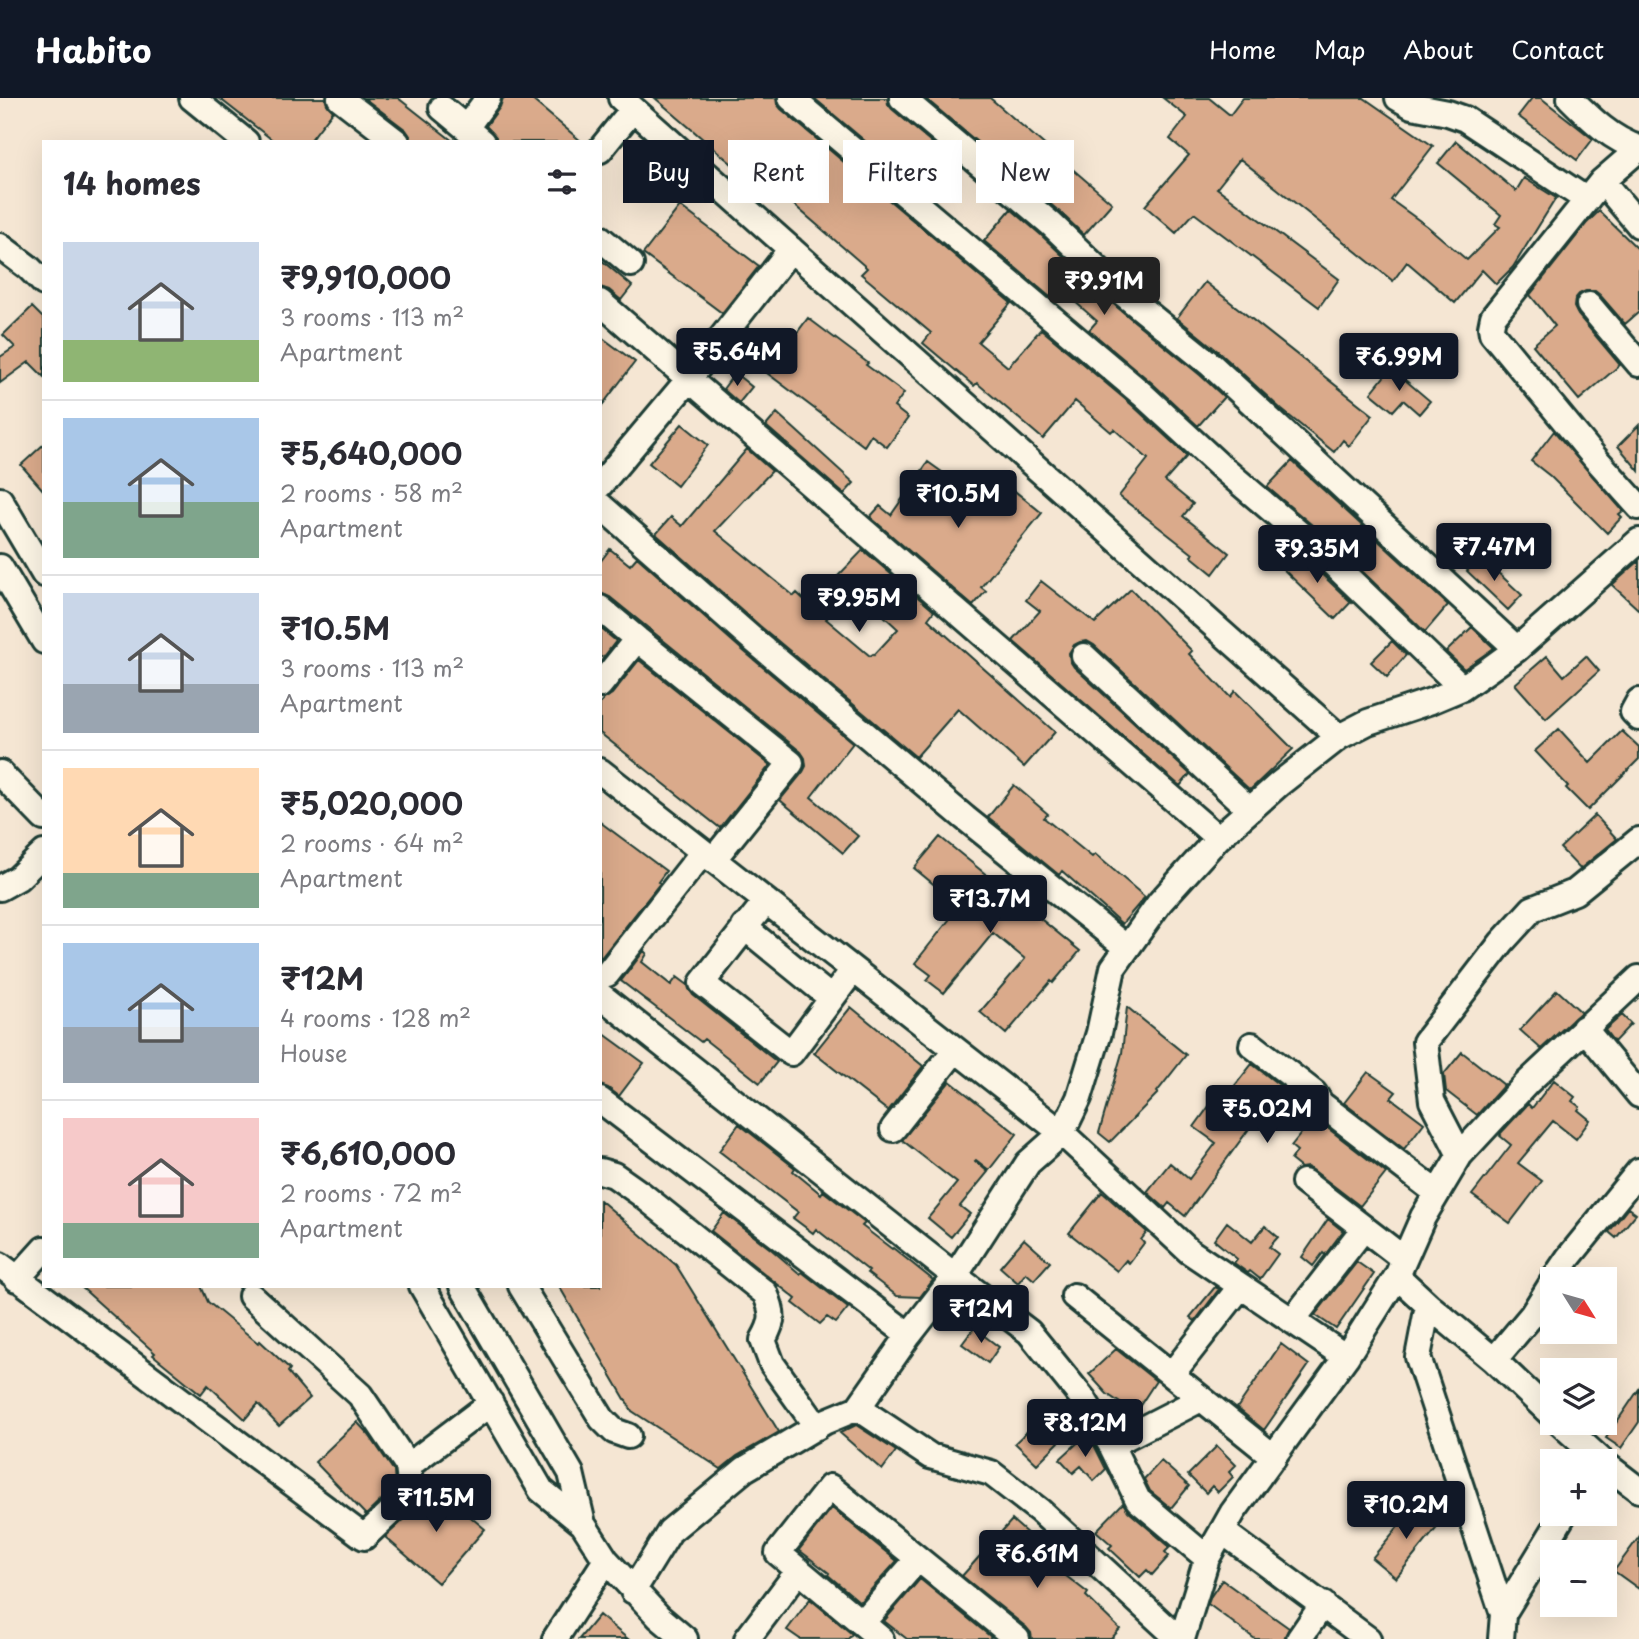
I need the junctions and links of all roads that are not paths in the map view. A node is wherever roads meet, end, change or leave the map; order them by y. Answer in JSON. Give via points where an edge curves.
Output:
{"nodes":[{"id":1,"x":192,"y":98,"type":"edge"},
{"id":2,"x":340,"y":98,"type":"edge"},
{"id":3,"x":488,"y":98,"type":"edge"},
{"id":4,"x":791,"y":98,"type":"edge"},
{"id":5,"x":902,"y":98,"type":"edge"},
{"id":6,"x":1398,"y":98,"type":"edge"},
{"id":7,"x":1570,"y":98,"type":"edge"},
{"id":8,"x":627,"y":104,"type":"edge"},
{"id":9,"x":442,"y":108,"type":"dead end"},
{"id":10,"x":474,"y":135,"type":"edge"},
{"id":11,"x":244,"y":140,"type":"edge"},
{"id":12,"x":394,"y":140,"type":"edge"},
{"id":13,"x":602,"y":146,"type":"edge"},
{"id":14,"x":1639,"y":148,"type":"edge"},
{"id":15,"x":1594,"y":190,"type":"junction"},
{"id":16,"x":1639,"y":225,"type":"edge"},
{"id":17,"x":602,"y":241,"type":"edge"},
{"id":18,"x":0,"y":246,"type":"edge"},
{"id":19,"x":791,"y":249,"type":"junction"},
{"id":20,"x":631,"y":264,"type":"dead end"},
{"id":21,"x":42,"y":281,"type":"edge"},
{"id":22,"x":602,"y":304,"type":"edge"},
{"id":23,"x":1589,"y":305,"type":"dead end"},
{"id":24,"x":1639,"y":364,"type":"edge"},
{"id":25,"x":689,"y":379,"type":"junction"},
{"id":26,"x":602,"y":483,"type":"edge"},
{"id":27,"x":0,"y":500,"type":"edge"},
{"id":28,"x":1639,"y":506,"type":"edge"},
{"id":29,"x":602,"y":507,"type":"edge"},
{"id":30,"x":1639,"y":541,"type":"edge"},
{"id":31,"x":0,"y":567,"type":"edge"},
{"id":32,"x":42,"y":571,"type":"edge"},
{"id":33,"x":602,"y":610,"type":"edge"},
{"id":34,"x":42,"y":639,"type":"edge"},
{"id":35,"x":637,"y":639,"type":"junction"},
{"id":36,"x":1517,"y":649,"type":"junction"},
{"id":37,"x":1084,"y":656,"type":"dead end"},
{"id":38,"x":602,"y":683,"type":"edge"},
{"id":39,"x":1462,"y":688,"type":"junction"},
{"id":40,"x":1639,"y":701,"type":"edge"},
{"id":41,"x":1639,"y":718,"type":"edge"},
{"id":42,"x":1339,"y":737,"type":"junction"},
{"id":43,"x":0,"y":773,"type":"edge"},
{"id":44,"x":602,"y":773,"type":"edge"},
{"id":45,"x":1250,"y":810,"type":"junction"},
{"id":46,"x":42,"y":816,"type":"edge"},
{"id":47,"x":1218,"y":838,"type":"junction"},
{"id":48,"x":1639,"y":840,"type":"edge"},
{"id":49,"x":42,"y":855,"type":"edge"},
{"id":50,"x":708,"y":856,"type":"junction"},
{"id":51,"x":0,"y":888,"type":"edge"},
{"id":52,"x":766,"y":901,"type":"junction"},
{"id":53,"x":744,"y":928,"type":"junction"},
{"id":54,"x":1128,"y":948,"type":"junction"},
{"id":55,"x":853,"y":970,"type":"junction"},
{"id":56,"x":1639,"y":978,"type":"edge"},
{"id":57,"x":604,"y":985,"type":"edge"},
{"id":58,"x":831,"y":998,"type":"junction"},
{"id":59,"x":1584,"y":1028,"type":"junction"},
{"id":60,"x":1252,"y":1045,"type":"dead end"},
{"id":61,"x":955,"y":1050,"type":"junction"},
{"id":62,"x":1639,"y":1095,"type":"edge"},
{"id":63,"x":602,"y":1102,"type":"edge"},
{"id":64,"x":893,"y":1129,"type":"dead end"},
{"id":65,"x":1062,"y":1133,"type":"junction"},
{"id":66,"x":1460,"y":1155,"type":"junction"},
{"id":67,"x":1639,"y":1171,"type":"edge"},
{"id":68,"x":602,"y":1172,"type":"edge"},
{"id":69,"x":1304,"y":1182,"type":"dead end"},
{"id":70,"x":1437,"y":1193,"type":"junction"},
{"id":71,"x":1364,"y":1228,"type":"junction"},
{"id":72,"x":42,"y":1250,"type":"edge"},
{"id":73,"x":1562,"y":1267,"type":"edge"},
{"id":74,"x":1401,"y":1268,"type":"junction"},
{"id":75,"x":8,"y":1272,"type":"edge"},
{"id":76,"x":955,"y":1276,"type":"junction"},
{"id":77,"x":1241,"y":1286,"type":"junction"},
{"id":78,"x":423,"y":1288,"type":"edge"},
{"id":79,"x":463,"y":1288,"type":"edge"},
{"id":80,"x":522,"y":1288,"type":"edge"},
{"id":81,"x":251,"y":1296,"type":"dead end"},
{"id":82,"x":1074,"y":1296,"type":"dead end"},
{"id":83,"x":1540,"y":1302,"type":"edge"},
{"id":84,"x":1428,"y":1305,"type":"junction"},
{"id":85,"x":1292,"y":1321,"type":"junction"},
{"id":86,"x":909,"y":1335,"type":"junction"},
{"id":87,"x":1346,"y":1357,"type":"junction"},
{"id":88,"x":1494,"y":1360,"type":"junction"},
{"id":89,"x":1171,"y":1374,"type":"junction"},
{"id":90,"x":1201,"y":1399,"type":"junction"},
{"id":91,"x":491,"y":1403,"type":"junction"},
{"id":92,"x":1540,"y":1404,"type":"edge"},
{"id":93,"x":858,"y":1408,"type":"junction"},
{"id":94,"x":817,"y":1427,"type":"junction"},
{"id":95,"x":1573,"y":1435,"type":"edge"},
{"id":96,"x":628,"y":1436,"type":"dead end"},
{"id":97,"x":1111,"y":1445,"type":"junction"},
{"id":98,"x":1587,"y":1449,"type":"edge"},
{"id":99,"x":1274,"y":1457,"type":"junction"},
{"id":100,"x":408,"y":1466,"type":"junction"},
{"id":101,"x":1617,"y":1474,"type":"edge"},
{"id":102,"x":1639,"y":1490,"type":"edge"},
{"id":103,"x":583,"y":1524,"type":"junction"},
{"id":104,"x":1557,"y":1526,"type":"edge"},
{"id":105,"x":1222,"y":1531,"type":"junction"},
{"id":106,"x":1207,"y":1558,"type":"junction"},
{"id":107,"x":918,"y":1559,"type":"junction"},
{"id":108,"x":606,"y":1560,"type":"junction"},
{"id":109,"x":799,"y":1570,"type":"junction"},
{"id":110,"x":633,"y":1591,"type":"junction"},
{"id":111,"x":1323,"y":1604,"type":"junction"},
{"id":112,"x":1503,"y":1614,"type":"junction"},
{"id":113,"x":871,"y":1631,"type":"edge"},
{"id":114,"x":1007,"y":1636,"type":"edge"},
{"id":115,"x":555,"y":1639,"type":"edge"},
{"id":116,"x":685,"y":1639,"type":"edge"},
{"id":117,"x":747,"y":1639,"type":"edge"},
{"id":118,"x":1180,"y":1639,"type":"edge"},
{"id":119,"x":1300,"y":1639,"type":"edge"},
{"id":120,"x":1368,"y":1639,"type":"edge"},
{"id":121,"x":1501,"y":1639,"type":"edge"}],
"edges":[{"from":1,"to":11,"type":"street"},
{"from":2,"to":12,"type":"street"},
{"from":3,"to":10,"type":"street"},
{"from":4,"to":39,"type":"street","via":[[1142,394],[1321,552]]},
{"from":5,"to":36,"type":"street","via":[[1210,364]]},
{"from":6,"to":15,"type":"street","via":[[1465,119]]},
{"from":7,"to":14,"type":"street","via":[[1615,138]]},
{"from":8,"to":13,"type":"street"},
{"from":8,"to":19,"type":"street"},
{"from":9,"to":10,"type":"street"},
{"from":14,"to":15,"type":"street"},
{"from":15,"to":16,"type":"street"},
{"from":15,"to":28,"type":"street","via":[[1493,317],[1490,327]]},
{"from":17,"to":20,"type":"street"},
{"from":18,"to":21,"type":"street"},
{"from":19,"to":25,"type":"street"},
{"from":19,"to":42,"type":"street"},
{"from":22,"to":25,"type":"street"},
{"from":23,"to":24,"type":"street"},
{"from":25,"to":26,"type":"street"},
{"from":25,"to":47,"type":"street"},
{"from":27,"to":32,"type":"street"},
{"from":29,"to":54,"type":"street","via":[[955,810]]},
{"from":30,"to":36,"type":"street"},
{"from":31,"to":34,"type":"street"},
{"from":33,"to":35,"type":"street"},
{"from":35,"to":38,"type":"street"},
{"from":35,"to":50,"type":"street","via":[[791,763]]},
{"from":36,"to":39,"type":"street"},
{"from":37,"to":45,"type":"street"},
{"from":39,"to":42,"type":"street"},
{"from":40,"to":41,"type":"street","via":[[1633,712]]},
{"from":42,"to":45,"type":"street"},
{"from":43,"to":46,"type":"street"},
{"from":44,"to":50,"type":"street"},
{"from":45,"to":47,"type":"street"},
{"from":47,"to":54,"type":"street","via":[[1160,902]]},
{"from":48,"to":66,"type":"street","via":[[1575,892],[1532,909],[1425,1042],[1432,1101]]},
{"from":49,"to":51,"type":"street"},
{"from":50,"to":52,"type":"street"},
{"from":50,"to":57,"type":"street"},
{"from":52,"to":53,"type":"street"},
{"from":52,"to":55,"type":"street"},
{"from":53,"to":58,"type":"street"},
{"from":53,"to":58,"type":"street","via":[[702,983],[791,1053]]},
{"from":54,"to":65,"type":"street","via":[[1113,968],[1079,1098]]},
{"from":55,"to":58,"type":"street"},
{"from":55,"to":61,"type":"street"},
{"from":56,"to":59,"type":"street"},
{"from":57,"to":76,"type":"street"},
{"from":59,"to":62,"type":"street"},
{"from":59,"to":66,"type":"street"},
{"from":60,"to":70,"type":"street"},
{"from":61,"to":64,"type":"street"},
{"from":61,"to":65,"type":"street"},
{"from":63,"to":86,"type":"street"},
{"from":65,"to":76,"type":"street","via":[[1028,1163]]},
{"from":65,"to":77,"type":"street","via":[[1189,1251]]},
{"from":66,"to":70,"type":"street"},
{"from":67,"to":73,"type":"street"},
{"from":68,"to":94,"type":"street","via":[[641,1194],[765,1293],[772,1309],[770,1329],[763,1340],[772,1364]]},
{"from":69,"to":71,"type":"street"},
{"from":70,"to":74,"type":"street"},
{"from":71,"to":74,"type":"street"},
{"from":71,"to":85,"type":"street"},
{"from":72,"to":75,"type":"street"},
{"from":74,"to":84,"type":"street"},
{"from":74,"to":87,"type":"street"},
{"from":75,"to":100,"type":"street","via":[[364,1538],[411,1493]]},
{"from":76,"to":86,"type":"street"},
{"from":76,"to":97,"type":"street","via":[[1029,1332],[1084,1401]]},
{"from":77,"to":85,"type":"street"},
{"from":77,"to":89,"type":"street"},
{"from":78,"to":91,"type":"street"},
{"from":79,"to":103,"type":"street","via":[[571,1473]]},
{"from":80,"to":96,"type":"street","via":[[602,1419]]},
{"from":81,"to":100,"type":"street","via":[[360,1395]]},
{"from":82,"to":89,"type":"street"},
{"from":83,"to":88,"type":"street"},
{"from":84,"to":88,"type":"street"},
{"from":84,"to":112,"type":"street","via":[[1418,1357]]},
{"from":85,"to":87,"type":"street"},
{"from":86,"to":93,"type":"street"},
{"from":87,"to":99,"type":"street"},
{"from":88,"to":92,"type":"street"},
{"from":89,"to":90,"type":"street"},
{"from":90,"to":97,"type":"street"},
{"from":90,"to":99,"type":"street"},
{"from":91,"to":100,"type":"street"},
{"from":91,"to":103,"type":"street","via":[[541,1490]]},
{"from":93,"to":94,"type":"street"},
{"from":93,"to":118,"type":"street","via":[[930,1456],[991,1473],[1040,1511]]},
{"from":94,"to":110,"type":"street","via":[[745,1469],[670,1531]]},
{"from":95,"to":98,"type":"street"},
{"from":97,"to":106,"type":"street","via":[[1138,1500]]},
{"from":99,"to":105,"type":"street"},
{"from":101,"to":102,"type":"street"},
{"from":103,"to":108,"type":"street"},
{"from":104,"to":112,"type":"street"},
{"from":105,"to":106,"type":"street"},
{"from":105,"to":111,"type":"street"},
{"from":106,"to":118,"type":"street"},
{"from":107,"to":109,"type":"street","via":[[830,1487],[778,1553]]},
{"from":107,"to":113,"type":"street"},
{"from":107,"to":114,"type":"street"},
{"from":108,"to":110,"type":"street"},
{"from":108,"to":115,"type":"street"},
{"from":109,"to":113,"type":"street"},
{"from":109,"to":117,"type":"street"},
{"from":110,"to":116,"type":"street"},
{"from":111,"to":119,"type":"street"},
{"from":111,"to":120,"type":"street"},
{"from":112,"to":121,"type":"street"}]}
